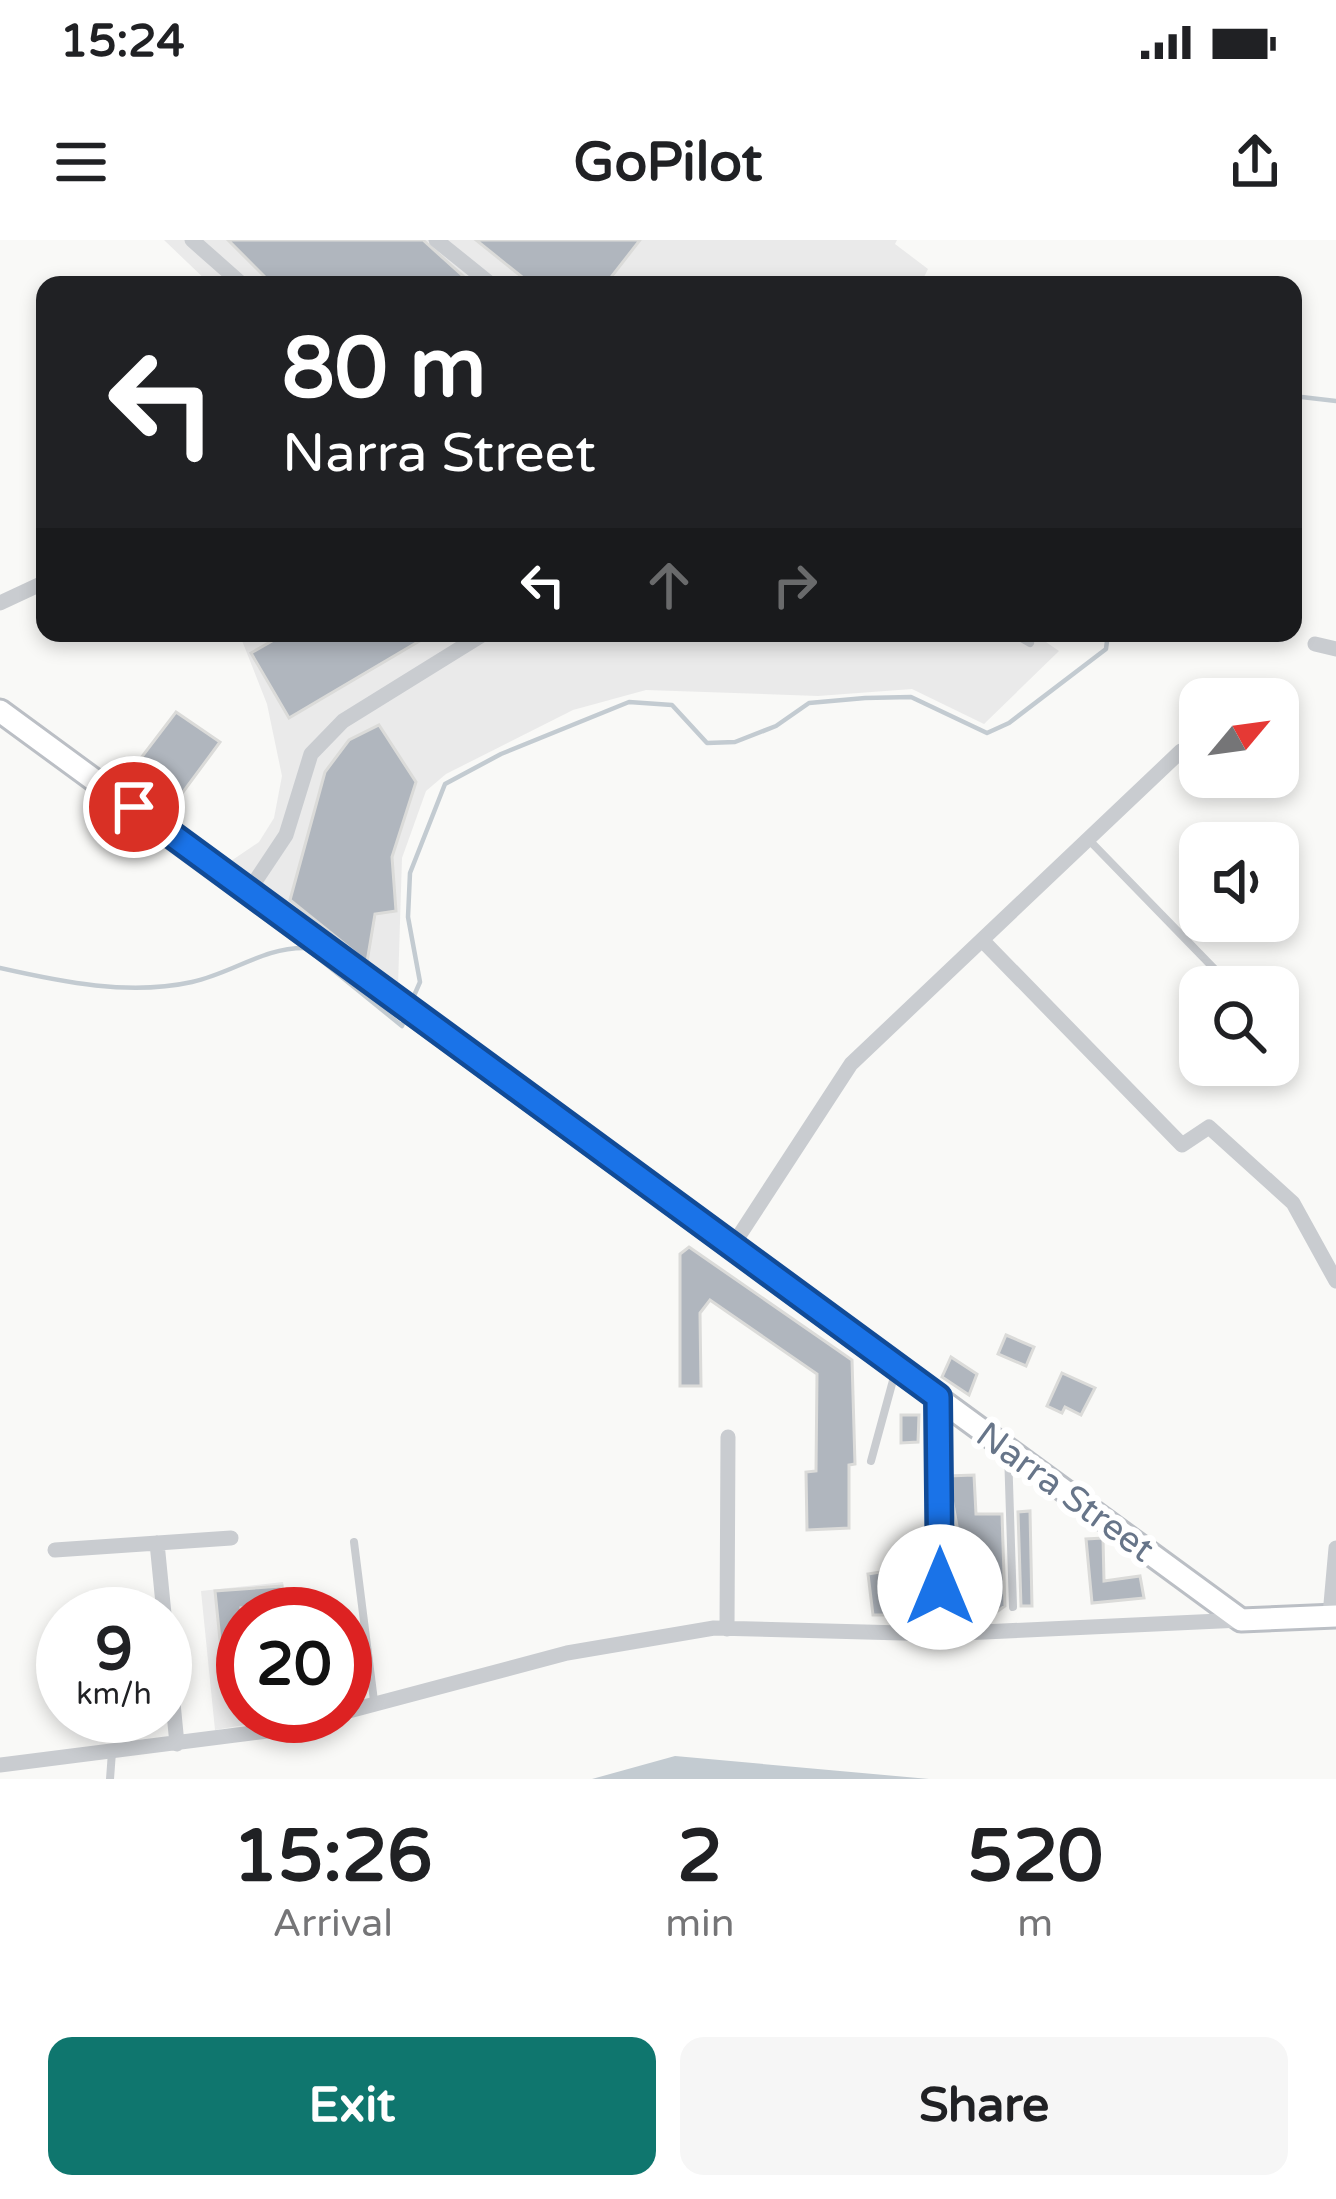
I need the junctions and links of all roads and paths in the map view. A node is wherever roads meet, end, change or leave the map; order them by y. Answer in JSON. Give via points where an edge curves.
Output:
{"nodes":[{"id":1,"x":192,"y":240,"type":"edge"},
{"id":2,"x":436,"y":240,"type":"edge"},
{"id":3,"x":233,"y":276,"type":"edge"},
{"id":4,"x":481,"y":276,"type":"edge"},
{"id":5,"x":36,"y":586,"type":"edge"},
{"id":6,"x":0,"y":602,"type":"edge"},
{"id":7,"x":470,"y":642,"type":"edge"},
{"id":8,"x":1315,"y":644,"type":"dead end"},
{"id":9,"x":1336,"y":649,"type":"edge"},
{"id":10,"x":0,"y":711,"type":"edge"},
{"id":11,"x":1179,"y":753,"type":"edge"},
{"id":12,"x":1088,"y":839,"type":"junction"},
{"id":13,"x":250,"y":889,"type":"junction"},
{"id":14,"x":982,"y":940,"type":"junction"},
{"id":15,"x":1212,"y":966,"type":"edge"},
{"id":16,"x":733,"y":1245,"type":"junction"},
{"id":17,"x":1336,"y":1281,"type":"edge"},
{"id":18,"x":896,"y":1366,"type":"junction"},
{"id":19,"x":938,"y":1397,"type":"junction"},
{"id":20,"x":728,"y":1437,"type":"dead end"},
{"id":21,"x":1008,"y":1448,"type":"junction"},
{"id":22,"x":871,"y":1461,"type":"dead end"},
{"id":23,"x":231,"y":1538,"type":"dead end"},
{"id":24,"x":354,"y":1542,"type":"dead end"},
{"id":25,"x":158,"y":1543,"type":"junction"},
{"id":26,"x":1336,"y":1548,"type":"edge"},
{"id":27,"x":55,"y":1550,"type":"dead end"},
{"id":28,"x":162,"y":1587,"type":"edge"},
{"id":29,"x":1013,"y":1607,"type":"dead end"},
{"id":30,"x":1333,"y":1615,"type":"edge"},
{"id":31,"x":1241,"y":1620,"type":"junction"},
{"id":32,"x":727,"y":1629,"type":"junction"},
{"id":33,"x":940,"y":1634,"type":"junction"},
{"id":34,"x":375,"y":1704,"type":"junction"},
{"id":35,"x":372,"y":1705,"type":"edge"},
{"id":36,"x":216,"y":1737,"type":"edge"},
{"id":37,"x":177,"y":1744,"type":"joint"},
{"id":38,"x":112,"y":1752,"type":"junction"},
{"id":39,"x":0,"y":1765,"type":"edge"},
{"id":40,"x":110,"y":1779,"type":"edge"}],
"edges":[{"from":1,"to":3,"type":"street"},
{"from":2,"to":4,"type":"street"},
{"from":5,"to":6,"type":"street"},
{"from":7,"to":13,"type":"street","via":[[343,721],[311,754],[286,835]]},
{"from":8,"to":9,"type":"street"},
{"from":10,"to":13,"type":"main road","name":"Narra Street"},
{"from":11,"to":12,"type":"street"},
{"from":12,"to":14,"type":"street"},
{"from":12,"to":15,"type":"lane"},
{"from":13,"to":16,"type":"main road","name":"Narra Street"},
{"from":14,"to":16,"type":"street","via":[[851,1064]]},
{"from":14,"to":17,"type":"street","via":[[1182,1145],[1209,1127],[1293,1203]]},
{"from":16,"to":18,"type":"main road","name":"Narra Street"},
{"from":18,"to":19,"type":"main road","name":"Narra Street"},
{"from":18,"to":22,"type":"lane"},
{"from":19,"to":21,"type":"main road","name":"Narra Street"},
{"from":19,"to":33,"type":"lane"},
{"from":20,"to":32,"type":"street"},
{"from":21,"to":29,"type":"lane"},
{"from":21,"to":31,"type":"main road","name":"Narra Street"},
{"from":23,"to":25,"type":"street"},
{"from":24,"to":34,"type":"lane"},
{"from":25,"to":27,"type":"street"},
{"from":25,"to":28,"type":"street"},
{"from":26,"to":30,"type":"street"},
{"from":30,"to":31,"type":"main road"},
{"from":31,"to":33,"type":"street"},
{"from":32,"to":33,"type":"street"},
{"from":32,"to":34,"type":"street","via":[[566,1653]]},
{"from":34,"to":35,"type":"street"},
{"from":36,"to":37,"type":"street"},
{"from":37,"to":38,"type":"street"},
{"from":38,"to":39,"type":"street"},
{"from":38,"to":40,"type":"lane"}]}
